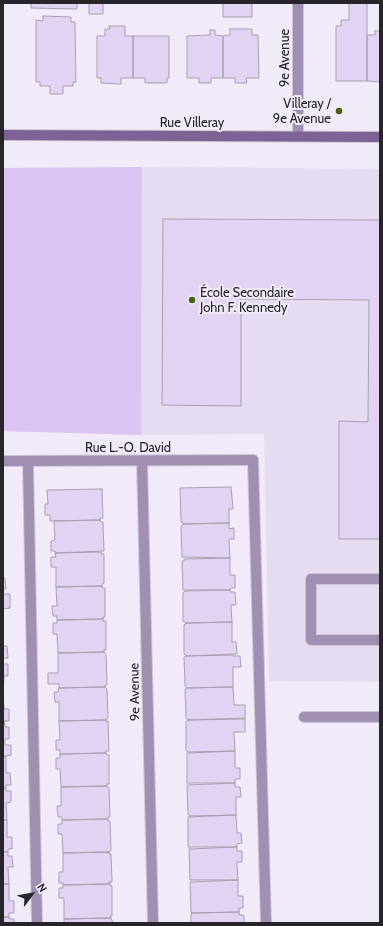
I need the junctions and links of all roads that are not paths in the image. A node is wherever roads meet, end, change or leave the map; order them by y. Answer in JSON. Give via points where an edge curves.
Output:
{"nodes":[{"id":1,"x":298,"y":3,"type":"edge"},
{"id":2,"x":3,"y":135,"type":"edge"},
{"id":3,"x":298,"y":136,"type":"junction"},
{"id":4,"x":380,"y":137,"type":"edge"},
{"id":5,"x":3,"y":461,"type":"edge"},
{"id":6,"x":28,"y":461,"type":"junction"},
{"id":7,"x":142,"y":461,"type":"junction"},
{"id":8,"x":380,"y":579,"type":"edge"},
{"id":9,"x":380,"y":640,"type":"edge"},
{"id":10,"x":304,"y":717,"type":"dead end"},
{"id":11,"x":380,"y":718,"type":"edge"},
{"id":12,"x":37,"y":923,"type":"edge"},
{"id":13,"x":153,"y":923,"type":"edge"},
{"id":14,"x":266,"y":923,"type":"edge"}],
"edges":[{"from":1,"to":3,"type":"street","name":"9e Avenue"},
{"from":2,"to":3,"type":"street","name":"Rue Villeray"},
{"from":3,"to":4,"type":"street","name":"Rue Villeray"},
{"from":5,"to":6,"type":"street","name":"Rue L.-O. David"},
{"from":6,"to":7,"type":"street","name":"Rue L.-O. David"},
{"from":6,"to":12,"type":"street"},
{"from":7,"to":13,"type":"street","name":"9e Avenue"},
{"from":7,"to":14,"type":"street","name":"Rue L.-O. David","via":[[253,460]]},
{"from":8,"to":9,"type":"street","via":[[311,579],[311,640]]},
{"from":10,"to":11,"type":"street"}]}
